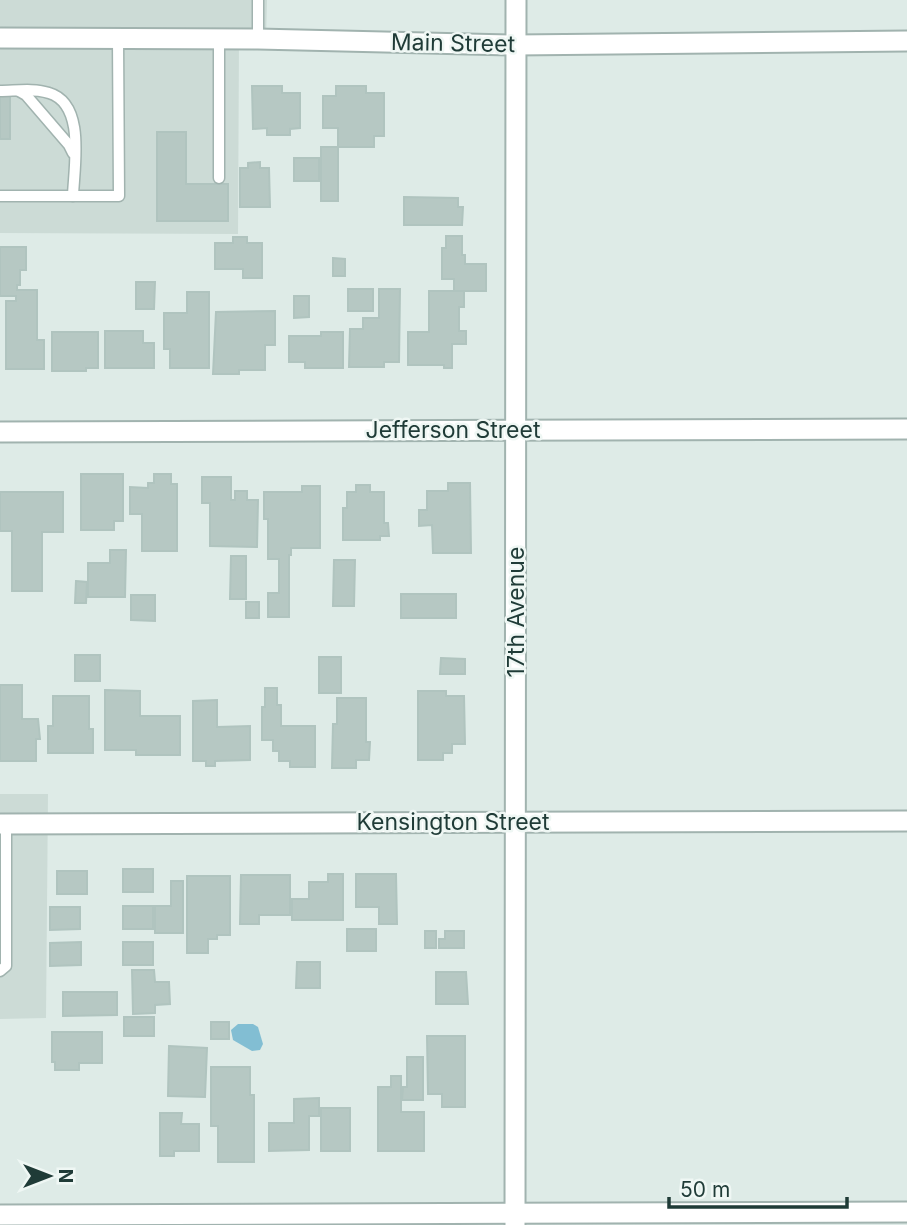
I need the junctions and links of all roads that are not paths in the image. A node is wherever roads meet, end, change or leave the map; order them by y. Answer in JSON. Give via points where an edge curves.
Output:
{"nodes":[{"id":1,"x":258,"y":0,"type":"edge"},
{"id":2,"x":516,"y":0,"type":"edge"},
{"id":3,"x":0,"y":38,"type":"edge"},
{"id":4,"x":118,"y":39,"type":"junction"},
{"id":5,"x":219,"y":39,"type":"junction"},
{"id":6,"x":258,"y":39,"type":"junction"},
{"id":7,"x":907,"y":41,"type":"edge"},
{"id":8,"x":515,"y":45,"type":"junction"},
{"id":9,"x":0,"y":91,"type":"edge"},
{"id":10,"x":19,"y":91,"type":"junction"},
{"id":11,"x":74,"y":157,"type":"junction"},
{"id":12,"x":219,"y":178,"type":"dead end"},
{"id":13,"x":0,"y":196,"type":"edge"},
{"id":14,"x":73,"y":196,"type":"junction"},
{"id":15,"x":907,"y":429,"type":"edge"},
{"id":16,"x":517,"y":430,"type":"junction"},
{"id":17,"x":0,"y":432,"type":"edge"},
{"id":18,"x":907,"y":821,"type":"edge"},
{"id":19,"x":516,"y":822,"type":"junction"},
{"id":20,"x":3,"y":824,"type":"edge"},
{"id":21,"x":0,"y":971,"type":"edge"},
{"id":22,"x":907,"y":1212,"type":"edge"},
{"id":23,"x":0,"y":1215,"type":"edge"},
{"id":24,"x":515,"y":1219,"type":"edge"}],
"edges":[{"from":1,"to":6,"type":"lane"},
{"from":2,"to":8,"type":"street","name":"17th Avenue"},
{"from":3,"to":4,"type":"street","name":"Main Street"},
{"from":4,"to":5,"type":"street","name":"Main Street"},
{"from":4,"to":14,"type":"lane","via":[[118,196]]},
{"from":5,"to":6,"type":"street","name":"Main Street"},
{"from":5,"to":12,"type":"lane"},
{"from":6,"to":8,"type":"street","name":"Main Street"},
{"from":7,"to":8,"type":"street","name":"Main Street"},
{"from":8,"to":16,"type":"street","name":"17th Avenue"},
{"from":9,"to":10,"type":"lane"},
{"from":10,"to":11,"type":"lane","via":[[69,145]]},
{"from":10,"to":11,"type":"lane","via":[[50,93],[67,105],[74,126]]},
{"from":11,"to":14,"type":"lane"},
{"from":13,"to":14,"type":"lane"},
{"from":15,"to":16,"type":"street","name":"Jefferson Street"},
{"from":16,"to":17,"type":"street","name":"Jefferson Street"},
{"from":16,"to":19,"type":"street","name":"17th Avenue"},
{"from":18,"to":19,"type":"street","name":"Kensington Street"},
{"from":19,"to":20,"type":"street","name":"Kensington Street"},
{"from":19,"to":24,"type":"street","name":"17th Avenue"},
{"from":20,"to":21,"type":"lane","via":[[6,966]]},
{"from":22,"to":24,"type":"street"},
{"from":23,"to":24,"type":"street"}]}
